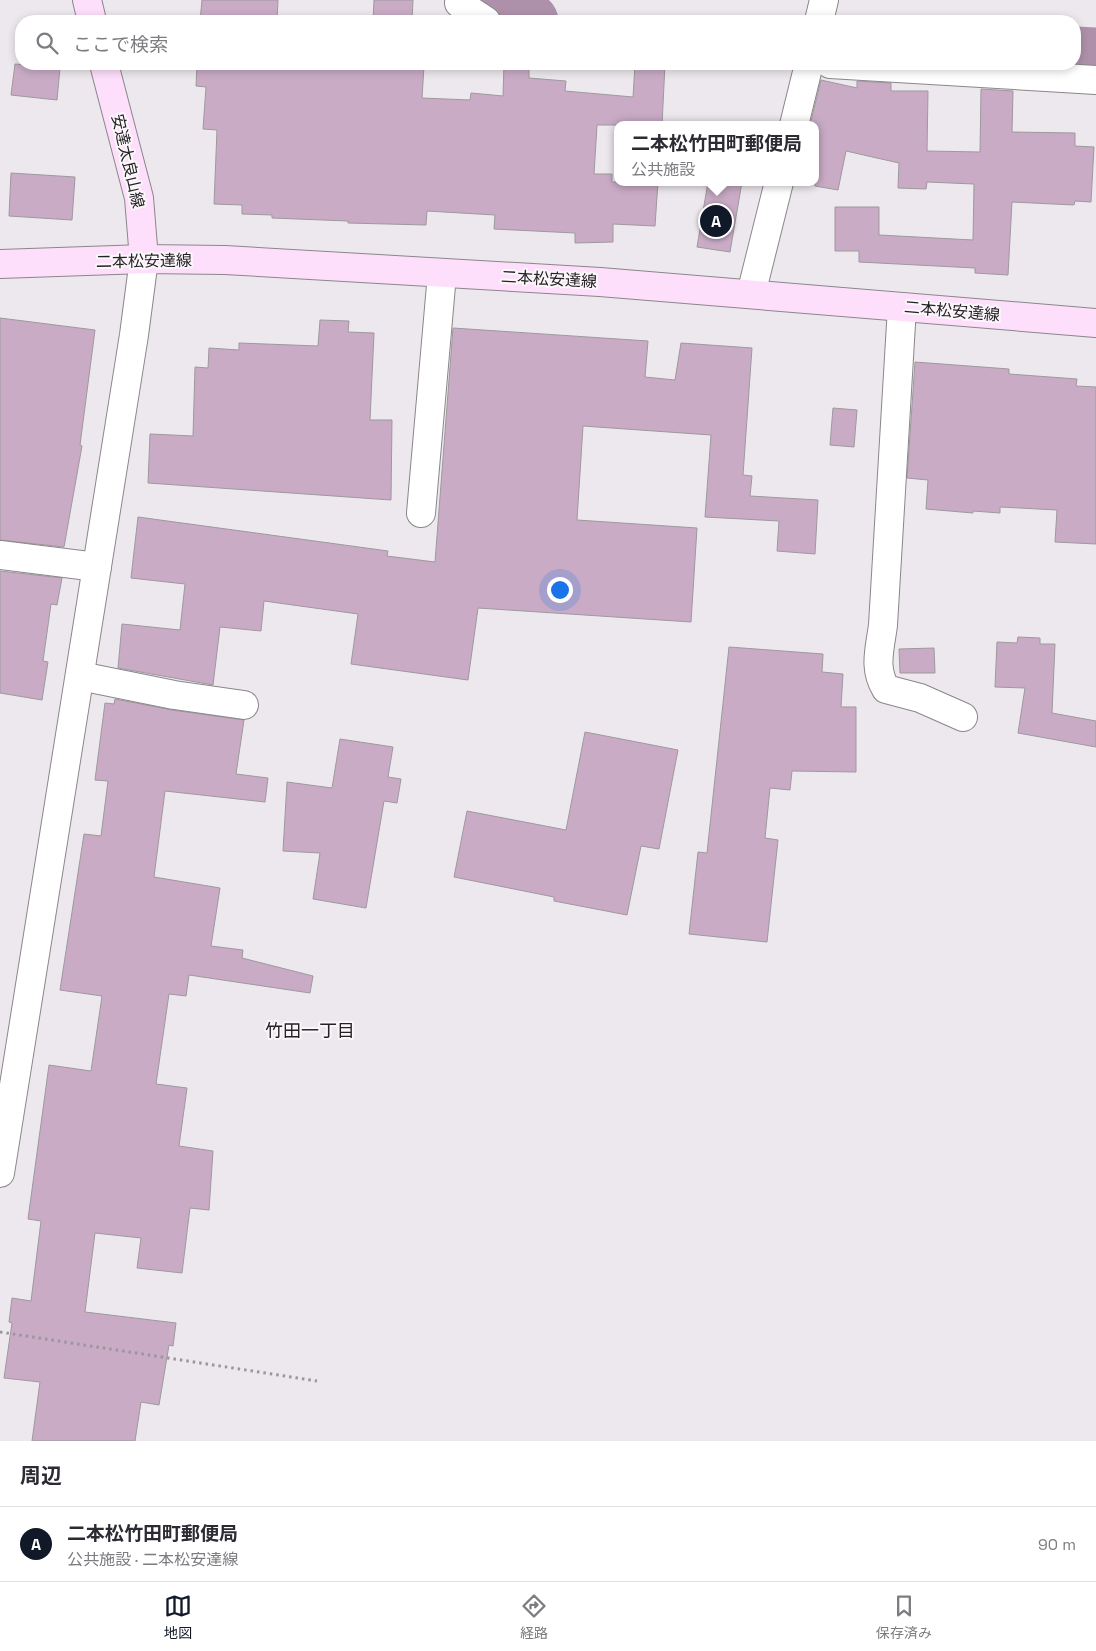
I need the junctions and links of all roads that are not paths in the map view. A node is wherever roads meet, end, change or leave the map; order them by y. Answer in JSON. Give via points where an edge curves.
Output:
{"nodes":[{"id":1,"x":87,"y":0,"type":"edge"},
{"id":2,"x":459,"y":4,"type":"dead end"},
{"id":3,"x":91,"y":15,"type":"edge"},
{"id":4,"x":476,"y":15,"type":"edge"},
{"id":5,"x":106,"y":70,"type":"edge"},
{"id":6,"x":808,"y":70,"type":"edge"},
{"id":7,"x":930,"y":70,"type":"edge"},
{"id":8,"x":1096,"y":80,"type":"edge"},
{"id":9,"x":795,"y":121,"type":"edge"},
{"id":10,"x":778,"y":186,"type":"edge"},
{"id":11,"x":144,"y":259,"type":"junction"},
{"id":12,"x":0,"y":264,"type":"edge"},
{"id":13,"x":442,"y":274,"type":"junction"},
{"id":14,"x":751,"y":294,"type":"junction"},
{"id":15,"x":902,"y":307,"type":"junction"},
{"id":16,"x":1096,"y":323,"type":"edge"},
{"id":17,"x":421,"y":513,"type":"dead end"},
{"id":18,"x":0,"y":555,"type":"edge"},
{"id":19,"x":97,"y":567,"type":"junction"},
{"id":20,"x":80,"y":676,"type":"junction"},
{"id":21,"x":244,"y":705,"type":"dead end"},
{"id":22,"x":963,"y":717,"type":"dead end"},
{"id":23,"x":0,"y":1173,"type":"edge"}],
"edges":[{"from":1,"to":3,"type":"main road"},
{"from":2,"to":4,"type":"street"},
{"from":5,"to":11,"type":"main road","name":"安達太良山線","via":[[139,198]]},
{"from":6,"to":9,"type":"street"},
{"from":7,"to":8,"type":"street"},
{"from":10,"to":14,"type":"street"},
{"from":11,"to":12,"type":"main road","name":"二本松安達線"},
{"from":11,"to":13,"type":"main road","name":"二本松安達線","via":[[226,260]]},
{"from":11,"to":19,"type":"street"},
{"from":13,"to":14,"type":"main road","name":"二本松安達線"},
{"from":13,"to":17,"type":"street"},
{"from":14,"to":15,"type":"main road","name":"二本松安達線"},
{"from":15,"to":16,"type":"main road","name":"二本松安達線"},
{"from":15,"to":22,"type":"street","via":[[883,625],[877,666],[886,690],[920,698]]},
{"from":18,"to":19,"type":"street"},
{"from":19,"to":20,"type":"street"},
{"from":20,"to":21,"type":"street"},
{"from":20,"to":23,"type":"street"}]}
